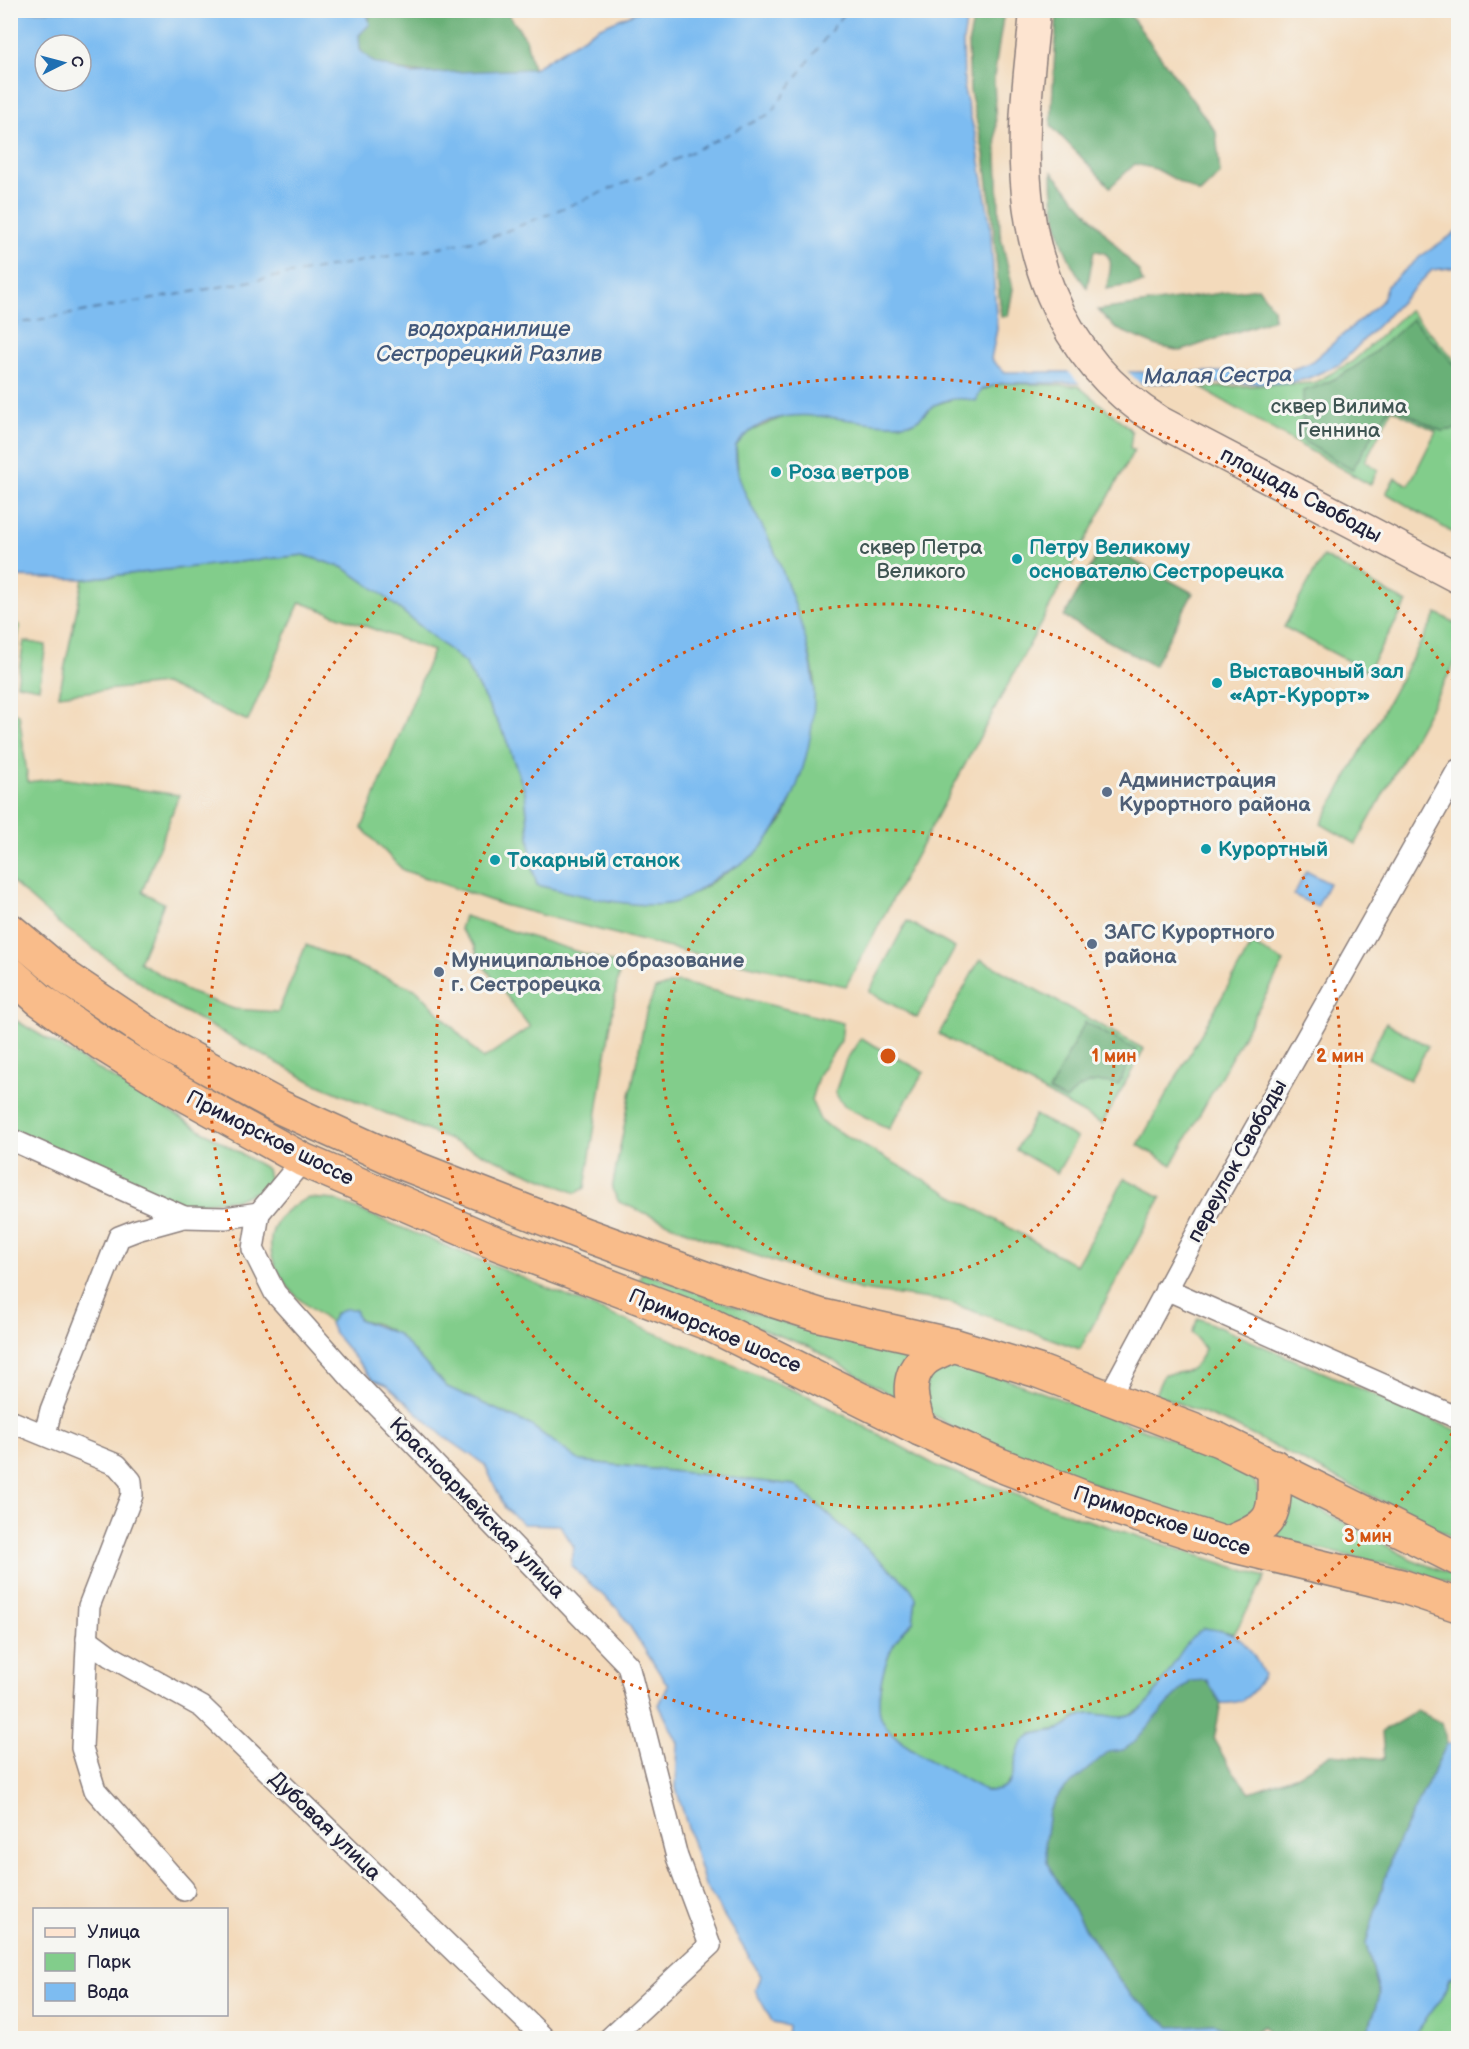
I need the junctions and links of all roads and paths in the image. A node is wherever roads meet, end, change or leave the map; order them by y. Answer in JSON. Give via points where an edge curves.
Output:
{"nodes":[{"id":1,"x":1035,"y":10,"type":"edge"},
{"id":2,"x":1458,"y":578,"type":"edge"},
{"id":3,"x":1458,"y":770,"type":"edge"},
{"id":4,"x":10,"y":930,"type":"edge"},
{"id":5,"x":10,"y":973,"type":"edge"},
{"id":6,"x":10,"y":1139,"type":"edge"},
{"id":7,"x":303,"y":1160,"type":"junction"},
{"id":8,"x":259,"y":1213,"type":"junction"},
{"id":9,"x":184,"y":1217,"type":"junction"},
{"id":10,"x":1166,"y":1289,"type":"junction"},
{"id":11,"x":953,"y":1345,"type":"junction"},
{"id":12,"x":1109,"y":1397,"type":"junction"},
{"id":13,"x":1458,"y":1418,"type":"edge"},
{"id":14,"x":10,"y":1421,"type":"edge"},
{"id":15,"x":920,"y":1429,"type":"junction"},
{"id":16,"x":45,"y":1434,"type":"junction"},
{"id":17,"x":1274,"y":1466,"type":"junction"},
{"id":18,"x":1226,"y":1544,"type":"junction"},
{"id":19,"x":1458,"y":1559,"type":"edge"},
{"id":20,"x":1458,"y":1605,"type":"edge"},
{"id":21,"x":87,"y":1640,"type":"junction"},
{"id":22,"x":183,"y":1890,"type":"dead end"},
{"id":23,"x":544,"y":2038,"type":"edge"},
{"id":24,"x":609,"y":2038,"type":"edge"}],
"edges":[{"from":1,"to":2,"type":"main road","name":"площадь Свободы","via":[[1024,130],[1026,197],[1033,245],[1060,315],[1092,363],[1133,403]]},
{"from":3,"to":10,"type":"street","name":"переулок Свободы"},
{"from":4,"to":11,"type":"highway","name":"Приморское шоссе","via":[[67,978],[168,1046],[282,1108],[405,1164],[721,1284],[819,1315]]},
{"from":5,"to":7,"type":"highway","name":"Приморское шоссе","via":[[102,1044]]},
{"from":6,"to":9,"type":"street"},
{"from":7,"to":8,"type":"street"},
{"from":7,"to":15,"type":"highway","name":"Приморское шоссе","via":[[488,1239],[707,1323]]},
{"from":8,"to":9,"type":"street","via":[[225,1218]]},
{"from":8,"to":24,"type":"street","name":"Красноармейская улица","via":[[253,1249],[275,1293],[359,1387],[628,1665],[677,1857],[710,1945]]},
{"from":9,"to":16,"type":"street","via":[[119,1238]]},
{"from":10,"to":12,"type":"street","name":"переулок Свободы"},
{"from":10,"to":13,"type":"street"},
{"from":11,"to":12,"type":"highway","name":"Приморское шоссе"},
{"from":11,"to":15,"type":"highway","via":[[923,1361],[913,1379],[911,1398]]},
{"from":12,"to":17,"type":"highway","name":"Приморское шоссе"},
{"from":14,"to":16,"type":"street"},
{"from":15,"to":18,"type":"highway","name":"Приморское шоссе","via":[[1077,1495]]},
{"from":16,"to":21,"type":"street","via":[[117,1465],[131,1481],[132,1496],[89,1606]]},
{"from":17,"to":18,"type":"highway","via":[[1272,1514],[1263,1528]]},
{"from":17,"to":19,"type":"highway","name":"Приморское шоссе"},
{"from":18,"to":20,"type":"highway","name":"Приморское шоссе","via":[[1401,1586]]},
{"from":21,"to":22,"type":"street","via":[[82,1748],[95,1790]]},
{"from":21,"to":23,"type":"street","name":"Дубовая улица","via":[[202,1707]]}]}
